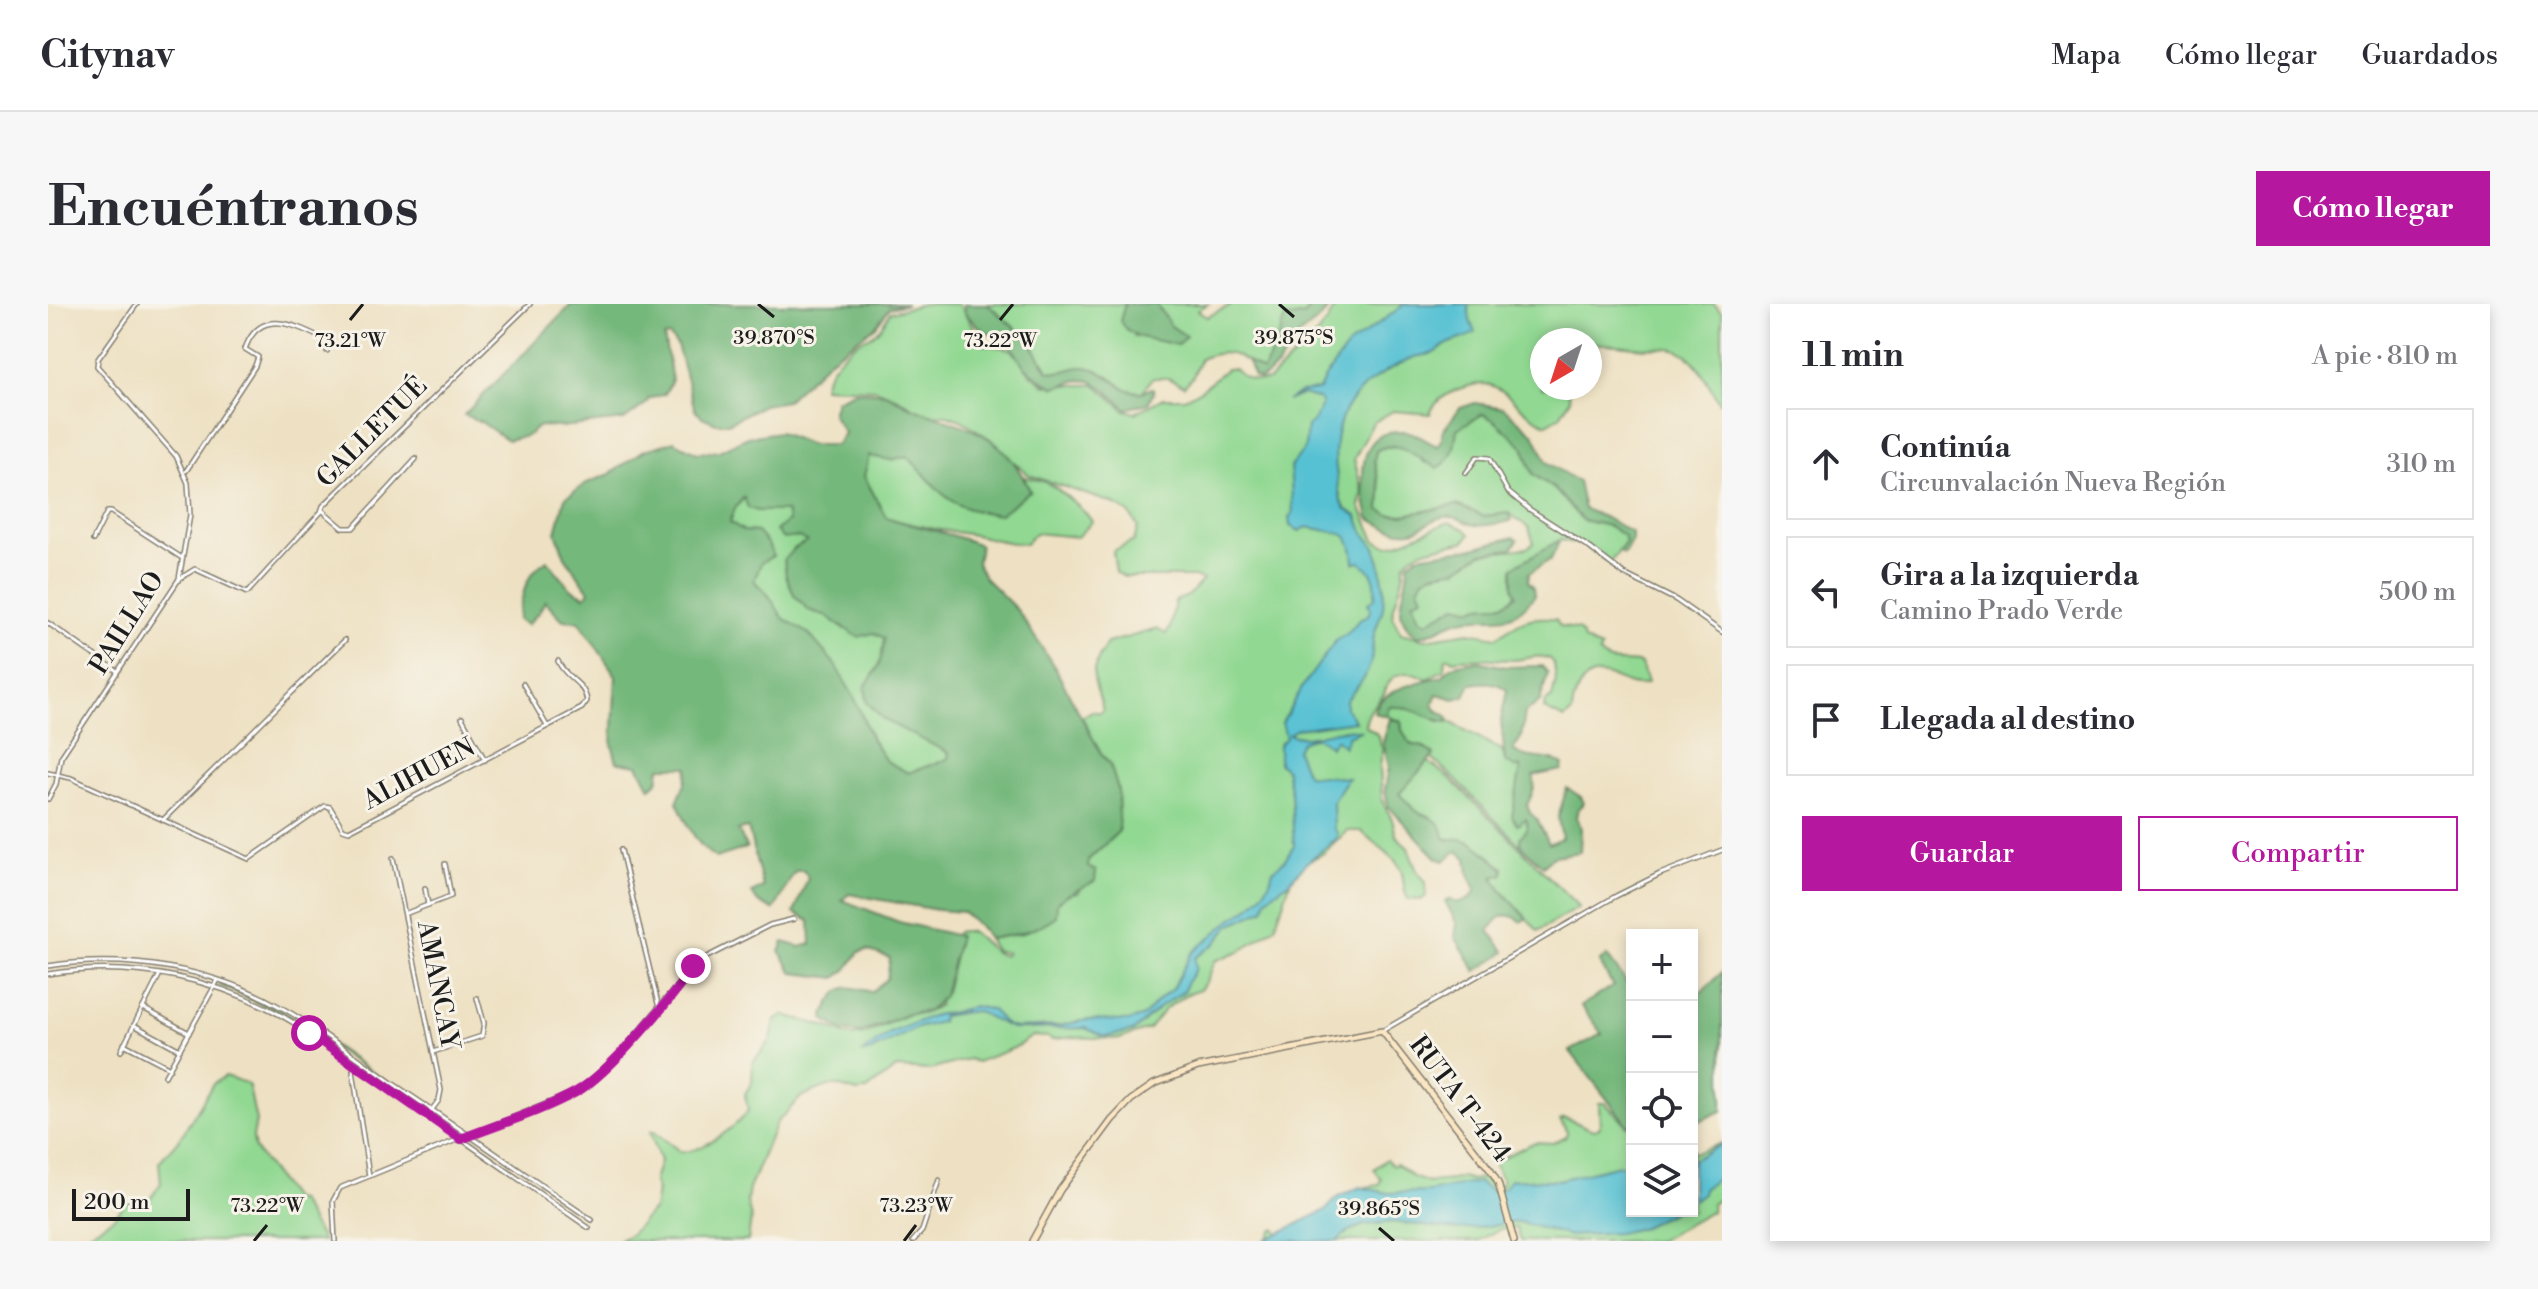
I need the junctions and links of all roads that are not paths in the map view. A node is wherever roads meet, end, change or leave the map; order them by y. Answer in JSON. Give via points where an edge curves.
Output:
{"nodes":[{"id":1,"x":137,"y":304,"type":"edge"},
{"id":2,"x":530,"y":304,"type":"edge"},
{"id":3,"x":327,"y":351,"type":"dead end"},
{"id":4,"x":416,"y":459,"type":"dead end"},
{"id":5,"x":185,"y":472,"type":"junction"},
{"id":6,"x":1466,"y":473,"type":"dead end"},
{"id":7,"x":322,"y":510,"type":"junction"},
{"id":8,"x":93,"y":540,"type":"dead end"},
{"id":9,"x":182,"y":558,"type":"junction"},
{"id":10,"x":179,"y":579,"type":"junction"},
{"id":11,"x":48,"y":623,"type":"edge"},
{"id":12,"x":1722,"y":632,"type":"edge"},
{"id":13,"x":345,"y":640,"type":"dead end"},
{"id":14,"x":558,"y":661,"type":"dead end"},
{"id":15,"x":118,"y":672,"type":"junction"},
{"id":16,"x":523,"y":684,"type":"dead end"},
{"id":17,"x":462,"y":718,"type":"dead end"},
{"id":18,"x":547,"y":726,"type":"junction"},
{"id":19,"x":485,"y":760,"type":"junction"},
{"id":20,"x":48,"y":773,"type":"edge"},
{"id":21,"x":58,"y":777,"type":"junction"},
{"id":22,"x":48,"y":799,"type":"edge"},
{"id":23,"x":163,"y":820,"type":"junction"},
{"id":24,"x":621,"y":850,"type":"dead end"},
{"id":25,"x":1722,"y":850,"type":"edge"},
{"id":26,"x":393,"y":858,"type":"dead end"},
{"id":27,"x":445,"y":864,"type":"dead end"},
{"id":28,"x":425,"y":888,"type":"dead end"},
{"id":29,"x":428,"y":905,"type":"junction"},
{"id":30,"x":406,"y":914,"type":"junction"},
{"id":31,"x":794,"y":919,"type":"dead end"},
{"id":32,"x":48,"y":966,"type":"edge"},
{"id":33,"x":163,"y":966,"type":"junction"},
{"id":34,"x":48,"y":974,"type":"edge"},
{"id":35,"x":160,"y":975,"type":"junction"},
{"id":36,"x":218,"y":980,"type":"junction"},
{"id":37,"x":214,"y":987,"type":"junction"},
{"id":38,"x":477,"y":998,"type":"dead end"},
{"id":39,"x":143,"y":1008,"type":"junction"},
{"id":40,"x":659,"y":1008,"type":"junction"},
{"id":41,"x":134,"y":1025,"type":"junction"},
{"id":42,"x":1382,"y":1031,"type":"junction"},
{"id":43,"x":189,"y":1033,"type":"junction"},
{"id":44,"x":124,"y":1044,"type":"junction"},
{"id":45,"x":180,"y":1050,"type":"junction"},
{"id":46,"x":121,"y":1051,"type":"dead end"},
{"id":47,"x":433,"y":1052,"type":"junction"},
{"id":48,"x":355,"y":1065,"type":"junction"},
{"id":49,"x":170,"y":1068,"type":"junction"},
{"id":50,"x":165,"y":1076,"type":"dead end"},
{"id":51,"x":432,"y":1110,"type":"junction"},
{"id":52,"x":428,"y":1115,"type":"junction"},
{"id":53,"x":483,"y":1130,"type":"junction"},
{"id":54,"x":453,"y":1132,"type":"junction"},
{"id":55,"x":469,"y":1136,"type":"junction"},
{"id":56,"x":461,"y":1139,"type":"junction"},
{"id":57,"x":449,"y":1143,"type":"junction"},
{"id":58,"x":486,"y":1147,"type":"junction"},
{"id":59,"x":525,"y":1174,"type":"junction"},
{"id":60,"x":369,"y":1176,"type":"junction"},
{"id":61,"x":520,"y":1180,"type":"junction"},
{"id":62,"x":939,"y":1180,"type":"dead end"},
{"id":63,"x":592,"y":1220,"type":"dead end"},
{"id":64,"x":589,"y":1228,"type":"dead end"},
{"id":65,"x":335,"y":1241,"type":"edge"},
{"id":66,"x":913,"y":1241,"type":"edge"},
{"id":67,"x":1032,"y":1241,"type":"edge"},
{"id":68,"x":1514,"y":1241,"type":"edge"}],
"edges":[{"from":1,"to":5,"type":"street","name":"PAILLAO","via":[[97,366],[168,445]]},
{"from":2,"to":7,"type":"street","name":"GALLETUÉ"},
{"from":3,"to":5,"type":"street","via":[[324,339],[292,324],[273,323],[252,334],[245,349],[258,357],[255,366]]},
{"from":4,"to":7,"type":"street","via":[[353,528],[343,528]]},
{"from":5,"to":9,"type":"street","name":"PAILLAO","via":[[191,509]]},
{"from":6,"to":12,"type":"street","via":[[1477,457],[1489,458],[1508,492],[1529,509]]},
{"from":7,"to":10,"type":"street","name":"GALLETUÉ","via":[[247,593],[195,569]]},
{"from":8,"to":9,"type":"street","via":[[111,512]]},
{"from":9,"to":10,"type":"street","name":"PAILLAO"},
{"from":10,"to":15,"type":"street","name":"PAILLAO"},
{"from":11,"to":15,"type":"street"},
{"from":13,"to":23,"type":"street"},
{"from":14,"to":18,"type":"street","name":"ALIHUEN","via":[[583,687],[587,701]]},
{"from":15,"to":21,"type":"street","name":"PAILLAO","via":[[61,757]]},
{"from":16,"to":18,"type":"street"},
{"from":17,"to":19,"type":"street"},
{"from":18,"to":19,"type":"street","name":"ALIHUEN"},
{"from":19,"to":23,"type":"street","name":"ALIHUEN","via":[[349,831],[325,806],[249,859]]},
{"from":20,"to":21,"type":"street","name":"ALIHUEN"},
{"from":21,"to":22,"type":"street","name":"PAILLAO"},
{"from":21,"to":23,"type":"street","name":"ALIHUEN","via":[[71,778]]},
{"from":24,"to":40,"type":"street"},
{"from":25,"to":42,"type":"street","via":[[1624,892]]},
{"from":26,"to":30,"type":"street","name":"AMANCAY"},
{"from":27,"to":29,"type":"street","via":[[453,893]]},
{"from":28,"to":29,"type":"street"},
{"from":29,"to":30,"type":"street"},
{"from":30,"to":47,"type":"street","name":"AMANCAY"},
{"from":31,"to":40,"type":"street","via":[[770,925],[697,962]]},
{"from":32,"to":33,"type":"street","via":[[110,961]]},
{"from":33,"to":35,"type":"street"},
{"from":33,"to":36,"type":"street"},
{"from":34,"to":35,"type":"street","via":[[89,970]]},
{"from":35,"to":37,"type":"street"},
{"from":35,"to":39,"type":"street"},
{"from":36,"to":37,"type":"street"},
{"from":36,"to":51,"type":"street","via":[[296,1016]]},
{"from":37,"to":43,"type":"street"},
{"from":37,"to":48,"type":"street","via":[[276,1012]]},
{"from":38,"to":47,"type":"street","via":[[482,1036]]},
{"from":39,"to":41,"type":"street"},
{"from":39,"to":43,"type":"street"},
{"from":40,"to":53,"type":"street","via":[[586,1085]]},
{"from":41,"to":44,"type":"street"},
{"from":41,"to":45,"type":"street"},
{"from":42,"to":67,"type":"street","via":[[1189,1069],[1154,1084],[1112,1120],[1060,1190]]},
{"from":42,"to":68,"type":"street","name":"RUTA T-424","via":[[1498,1183]]},
{"from":43,"to":45,"type":"street"},
{"from":44,"to":46,"type":"street"},
{"from":44,"to":49,"type":"street"},
{"from":45,"to":49,"type":"street"},
{"from":47,"to":51,"type":"street","name":"AMANCAY","via":[[441,1092]]},
{"from":48,"to":52,"type":"street"},
{"from":48,"to":60,"type":"street"},
{"from":49,"to":50,"type":"street"},
{"from":51,"to":52,"type":"street"},
{"from":51,"to":55,"type":"street"},
{"from":52,"to":54,"type":"street"},
{"from":53,"to":55,"type":"street"},
{"from":53,"to":58,"type":"street"},
{"from":54,"to":56,"type":"street"},
{"from":54,"to":57,"type":"street"},
{"from":55,"to":56,"type":"street"},
{"from":55,"to":58,"type":"street"},
{"from":56,"to":57,"type":"street"},
{"from":56,"to":61,"type":"street"},
{"from":57,"to":60,"type":"street"},
{"from":58,"to":59,"type":"street"},
{"from":59,"to":61,"type":"street"},
{"from":59,"to":63,"type":"street"},
{"from":60,"to":65,"type":"street","via":[[342,1186],[335,1195]]},
{"from":61,"to":64,"type":"street"},
{"from":62,"to":66,"type":"street","via":[[922,1231]]}]}
